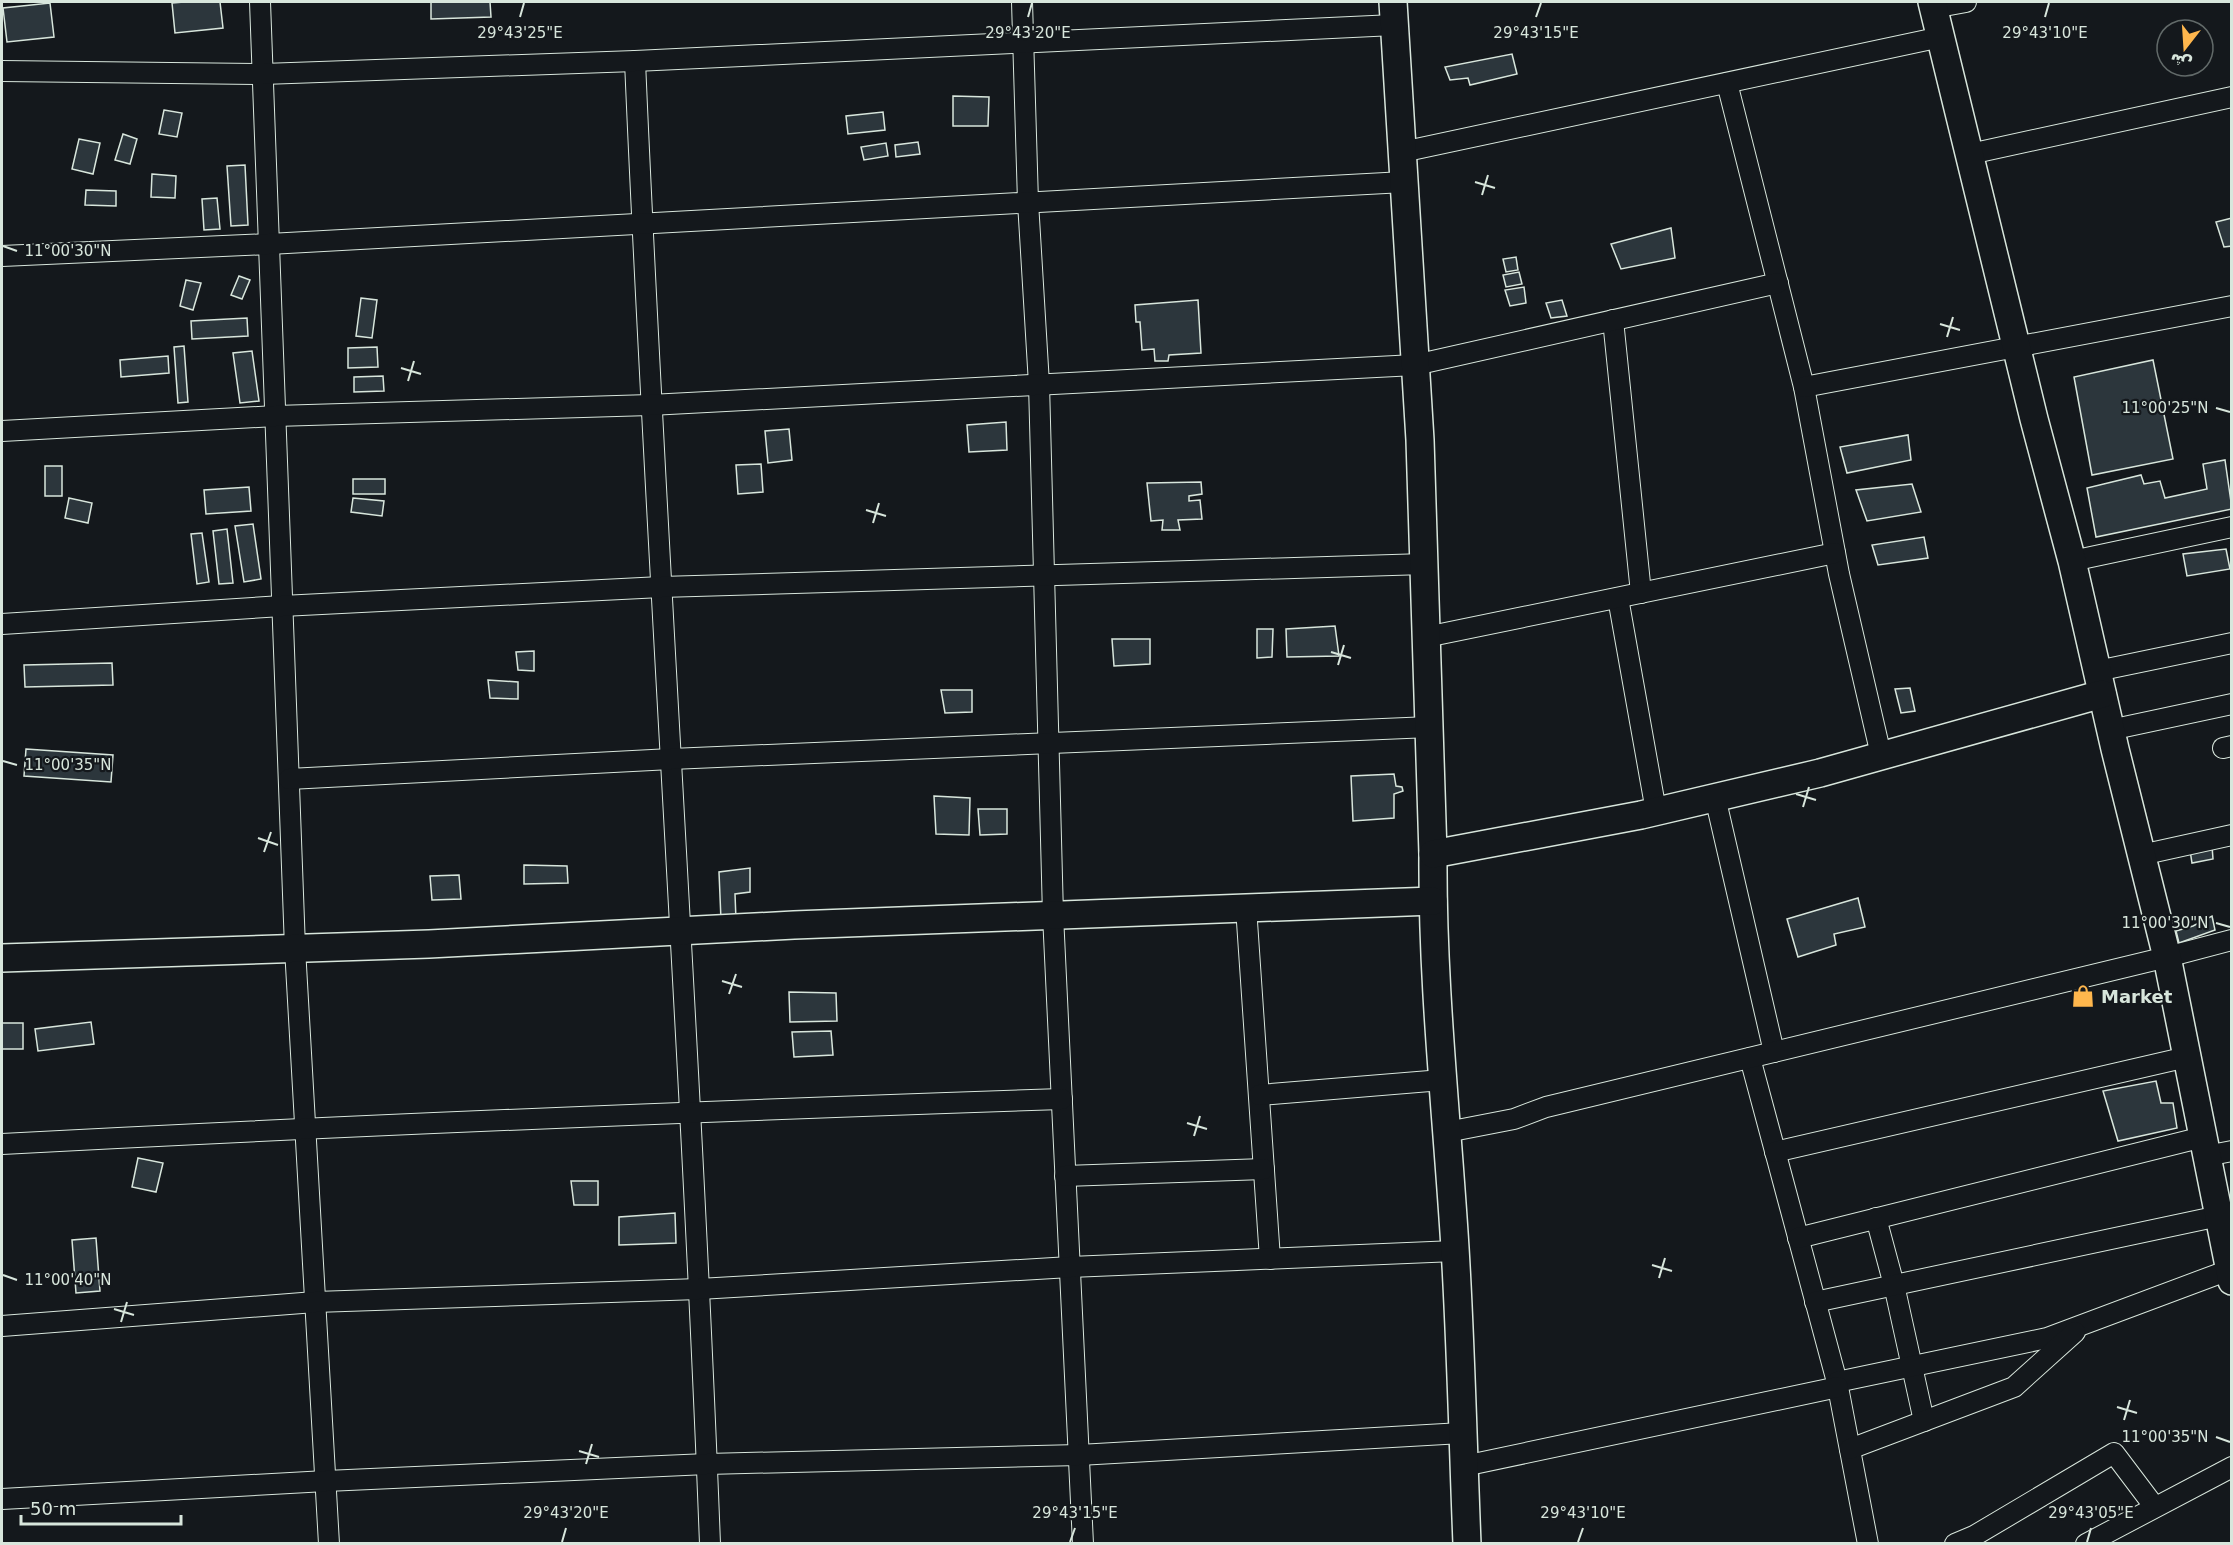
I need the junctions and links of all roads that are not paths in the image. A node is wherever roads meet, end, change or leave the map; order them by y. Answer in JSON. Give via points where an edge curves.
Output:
{"nodes":[{"id":1,"x":260,"y":2,"type":"edge"},
{"id":2,"x":1022,"y":2,"type":"edge"},
{"id":3,"x":1966,"y":2,"type":"edge"},
{"id":4,"x":1933,"y":5,"type":"edge"},
{"id":5,"x":1393,"y":13,"type":"edge"},
{"id":6,"x":1941,"y":37,"type":"junction"},
{"id":7,"x":1024,"y":42,"type":"junction"},
{"id":8,"x":635,"y":61,"type":"junction"},
{"id":9,"x":2,"y":71,"type":"edge"},
{"id":10,"x":263,"y":74,"type":"junction"},
{"id":11,"x":1727,"y":82,"type":"junction"},
{"id":12,"x":2232,"y":97,"type":"edge"},
{"id":13,"x":1402,"y":152,"type":"junction"},
{"id":14,"x":1970,"y":154,"type":"junction"},
{"id":15,"x":1404,"y":182,"type":"junction"},
{"id":16,"x":1028,"y":202,"type":"junction"},
{"id":17,"x":642,"y":223,"type":"junction"},
{"id":18,"x":269,"y":244,"type":"junction"},
{"id":19,"x":2,"y":256,"type":"edge"},
{"id":20,"x":1778,"y":283,"type":"junction"},
{"id":21,"x":2232,"y":306,"type":"edge"},
{"id":22,"x":1612,"y":320,"type":"junction"},
{"id":23,"x":2017,"y":347,"type":"junction"},
{"id":24,"x":1416,"y":365,"type":"junction"},
{"id":25,"x":1039,"y":384,"type":"junction"},
{"id":26,"x":1804,"y":387,"type":"junction"},
{"id":27,"x":650,"y":405,"type":"junction"},
{"id":28,"x":275,"y":416,"type":"junction"},
{"id":29,"x":2,"y":431,"type":"edge"},
{"id":30,"x":2232,"y":527,"type":"edge"},
{"id":31,"x":1835,"y":553,"type":"junction"},
{"id":32,"x":2072,"y":561,"type":"junction"},
{"id":33,"x":1425,"y":564,"type":"junction"},
{"id":34,"x":1044,"y":575,"type":"junction"},
{"id":35,"x":661,"y":587,"type":"junction"},
{"id":36,"x":1641,"y":593,"type":"junction"},
{"id":37,"x":1618,"y":598,"type":"junction"},
{"id":38,"x":282,"y":606,"type":"junction"},
{"id":39,"x":2,"y":624,"type":"edge"},
{"id":40,"x":1426,"y":637,"type":"junction"},
{"id":41,"x":2232,"y":643,"type":"edge"},
{"id":42,"x":2099,"y":682,"type":"junction"},
{"id":43,"x":2232,"y":704,"type":"edge"},
{"id":44,"x":1430,"y":727,"type":"junction"},
{"id":45,"x":2110,"y":730,"type":"junction"},
{"id":46,"x":1047,"y":743,"type":"junction"},
{"id":47,"x":1881,"y":755,"type":"junction"},
{"id":48,"x":671,"y":759,"type":"junction"},
{"id":49,"x":289,"y":779,"type":"junction"},
{"id":50,"x":1715,"y":797,"type":"junction"},
{"id":51,"x":1656,"y":811,"type":"junction"},
{"id":52,"x":2232,"y":835,"type":"edge"},
{"id":53,"x":1433,"y":854,"type":"junction"},
{"id":54,"x":2141,"y":855,"type":"junction"},
{"id":55,"x":1433,"y":901,"type":"junction"},
{"id":56,"x":1246,"y":907,"type":"junction"},
{"id":57,"x":1053,"y":915,"type":"junction"},
{"id":58,"x":680,"y":931,"type":"junction"},
{"id":59,"x":2232,"y":940,"type":"edge"},
{"id":60,"x":295,"y":948,"type":"junction"},
{"id":61,"x":2167,"y":957,"type":"junction"},
{"id":62,"x":2,"y":958,"type":"edge"},
{"id":63,"x":1774,"y":1052,"type":"junction"},
{"id":64,"x":2187,"y":1057,"type":"junction"},
{"id":65,"x":1750,"y":1058,"type":"junction"},
{"id":66,"x":1442,"y":1080,"type":"junction"},
{"id":67,"x":1259,"y":1095,"type":"junction"},
{"id":68,"x":1062,"y":1099,"type":"junction"},
{"id":69,"x":690,"y":1111,"type":"junction"},
{"id":70,"x":305,"y":1128,"type":"junction"},
{"id":71,"x":1447,"y":1132,"type":"junction"},
{"id":72,"x":2,"y":1144,"type":"edge"},
{"id":73,"x":2214,"y":1148,"type":"edge"},
{"id":74,"x":1775,"y":1152,"type":"junction"},
{"id":75,"x":1264,"y":1169,"type":"junction"},
{"id":76,"x":1065,"y":1176,"type":"junction"},
{"id":77,"x":2218,"y":1216,"type":"junction"},
{"id":78,"x":1876,"y":1218,"type":"junction"},
{"id":79,"x":1798,"y":1238,"type":"junction"},
{"id":80,"x":1455,"y":1251,"type":"junction"},
{"id":81,"x":1270,"y":1259,"type":"junction"},
{"id":82,"x":1070,"y":1267,"type":"junction"},
{"id":83,"x":2230,"y":1275,"type":"edge"},
{"id":84,"x":1894,"y":1285,"type":"junction"},
{"id":85,"x":699,"y":1289,"type":"junction"},
{"id":86,"x":315,"y":1302,"type":"junction"},
{"id":87,"x":1815,"y":1302,"type":"junction"},
{"id":88,"x":2083,"y":1324,"type":"junction"},
{"id":89,"x":2,"y":1326,"type":"edge"},
{"id":90,"x":1911,"y":1367,"type":"junction"},
{"id":91,"x":1837,"y":1385,"type":"junction"},
{"id":92,"x":1924,"y":1421,"type":"junction"},
{"id":93,"x":1462,"y":1433,"type":"junction"},
{"id":94,"x":1850,"y":1449,"type":"junction"},
{"id":95,"x":1079,"y":1455,"type":"junction"},
{"id":96,"x":707,"y":1464,"type":"junction"},
{"id":97,"x":1464,"y":1466,"type":"junction"},
{"id":98,"x":2232,"y":1467,"type":"edge"},
{"id":99,"x":326,"y":1481,"type":"junction"},
{"id":100,"x":2,"y":1499,"type":"edge"},
{"id":101,"x":2154,"y":1506,"type":"junction"},
{"id":102,"x":329,"y":1544,"type":"edge"},
{"id":103,"x":710,"y":1544,"type":"edge"},
{"id":104,"x":1083,"y":1544,"type":"edge"},
{"id":105,"x":1467,"y":1544,"type":"edge"},
{"id":106,"x":1868,"y":1544,"type":"edge"},
{"id":107,"x":1955,"y":1544,"type":"edge"},
{"id":108,"x":2086,"y":1544,"type":"edge"}],
"edges":[{"from":1,"to":10,"type":"street"},
{"from":2,"to":7,"type":"street"},
{"from":3,"to":4,"type":"street"},
{"from":4,"to":6,"type":"street"},
{"from":5,"to":7,"type":"street"},
{"from":5,"to":13,"type":"street"},
{"from":6,"to":11,"type":"street"},
{"from":6,"to":14,"type":"street"},
{"from":7,"to":8,"type":"street"},
{"from":7,"to":16,"type":"street"},
{"from":8,"to":10,"type":"street"},
{"from":8,"to":17,"type":"street"},
{"from":9,"to":10,"type":"street"},
{"from":10,"to":18,"type":"street"},
{"from":11,"to":13,"type":"street"},
{"from":11,"to":20,"type":"street"},
{"from":12,"to":14,"type":"street"},
{"from":13,"to":15,"type":"street"},
{"from":14,"to":23,"type":"street"},
{"from":15,"to":16,"type":"street"},
{"from":15,"to":24,"type":"street"},
{"from":16,"to":17,"type":"street"},
{"from":16,"to":25,"type":"street"},
{"from":17,"to":18,"type":"street"},
{"from":17,"to":27,"type":"street"},
{"from":18,"to":19,"type":"street"},
{"from":18,"to":28,"type":"street"},
{"from":20,"to":22,"type":"street"},
{"from":20,"to":26,"type":"street"},
{"from":21,"to":23,"type":"street"},
{"from":22,"to":24,"type":"street"},
{"from":22,"to":36,"type":"street"},
{"from":23,"to":26,"type":"street"},
{"from":23,"to":32,"type":"street"},
{"from":24,"to":25,"type":"street"},
{"from":24,"to":33,"type":"street"},
{"from":25,"to":27,"type":"street"},
{"from":25,"to":34,"type":"street"},
{"from":26,"to":31,"type":"street"},
{"from":27,"to":28,"type":"street"},
{"from":27,"to":35,"type":"street"},
{"from":28,"to":29,"type":"street"},
{"from":28,"to":38,"type":"street"},
{"from":30,"to":32,"type":"street"},
{"from":31,"to":36,"type":"street"},
{"from":31,"to":47,"type":"street"},
{"from":32,"to":42,"type":"street"},
{"from":33,"to":34,"type":"street"},
{"from":33,"to":40,"type":"street"},
{"from":34,"to":35,"type":"street"},
{"from":34,"to":46,"type":"street"},
{"from":35,"to":38,"type":"street"},
{"from":35,"to":48,"type":"street"},
{"from":36,"to":37,"type":"street"},
{"from":37,"to":40,"type":"street"},
{"from":37,"to":51,"type":"street"},
{"from":38,"to":39,"type":"street"},
{"from":38,"to":49,"type":"street"},
{"from":40,"to":44,"type":"street"},
{"from":41,"to":42,"type":"street"},
{"from":42,"to":45,"type":"street"},
{"from":42,"to":47,"type":"street"},
{"from":43,"to":45,"type":"street"},
{"from":44,"to":46,"type":"street"},
{"from":44,"to":53,"type":"street"},
{"from":45,"to":54,"type":"street"},
{"from":46,"to":48,"type":"street"},
{"from":46,"to":57,"type":"street"},
{"from":47,"to":50,"type":"street"},
{"from":48,"to":49,"type":"street"},
{"from":48,"to":58,"type":"street"},
{"from":49,"to":60,"type":"street"},
{"from":50,"to":51,"type":"street"},
{"from":50,"to":63,"type":"street"},
{"from":51,"to":53,"type":"street"},
{"from":52,"to":54,"type":"street"},
{"from":53,"to":55,"type":"street"},
{"from":54,"to":61,"type":"street"},
{"from":55,"to":56,"type":"street"},
{"from":55,"to":66,"type":"street"},
{"from":56,"to":57,"type":"street"},
{"from":56,"to":67,"type":"street"},
{"from":57,"to":58,"type":"street"},
{"from":57,"to":68,"type":"street"},
{"from":58,"to":60,"type":"street"},
{"from":58,"to":69,"type":"street"},
{"from":59,"to":61,"type":"street"},
{"from":60,"to":62,"type":"street"},
{"from":60,"to":70,"type":"street"},
{"from":61,"to":63,"type":"street"},
{"from":61,"to":64,"type":"street"},
{"from":63,"to":65,"type":"street"},
{"from":64,"to":73,"type":"street"},
{"from":64,"to":74,"type":"street"},
{"from":65,"to":71,"type":"street","via":[[1546,1107],[1514,1119]]},
{"from":65,"to":74,"type":"street"},
{"from":66,"to":67,"type":"street"},
{"from":66,"to":71,"type":"street"},
{"from":67,"to":75,"type":"street"},
{"from":68,"to":69,"type":"street"},
{"from":68,"to":76,"type":"street"},
{"from":69,"to":70,"type":"street"},
{"from":69,"to":85,"type":"street"},
{"from":70,"to":72,"type":"street"},
{"from":70,"to":86,"type":"street"},
{"from":71,"to":80,"type":"street"},
{"from":73,"to":77,"type":"street"},
{"from":73,"to":78,"type":"street"},
{"from":74,"to":79,"type":"street"},
{"from":75,"to":76,"type":"street"},
{"from":75,"to":81,"type":"street"},
{"from":76,"to":82,"type":"street"},
{"from":77,"to":83,"type":"street"},
{"from":77,"to":84,"type":"street"},
{"from":78,"to":79,"type":"street"},
{"from":78,"to":84,"type":"street"},
{"from":79,"to":87,"type":"street"},
{"from":80,"to":81,"type":"street"},
{"from":80,"to":93,"type":"street"},
{"from":81,"to":82,"type":"street"},
{"from":82,"to":85,"type":"street"},
{"from":82,"to":95,"type":"street"},
{"from":83,"to":88,"type":"street"},
{"from":84,"to":87,"type":"street"},
{"from":84,"to":90,"type":"street"},
{"from":85,"to":86,"type":"street"},
{"from":85,"to":96,"type":"street"},
{"from":86,"to":89,"type":"street"},
{"from":86,"to":99,"type":"street"},
{"from":87,"to":91,"type":"street"},
{"from":88,"to":90,"type":"street","via":[[2047,1338]]},
{"from":88,"to":92,"type":"street","via":[[2014,1387]]},
{"from":90,"to":91,"type":"street"},
{"from":90,"to":92,"type":"street"},
{"from":91,"to":94,"type":"street"},
{"from":91,"to":97,"type":"street"},
{"from":92,"to":94,"type":"street"},
{"from":93,"to":95,"type":"street"},
{"from":93,"to":97,"type":"street"},
{"from":94,"to":106,"type":"street"},
{"from":95,"to":96,"type":"street"},
{"from":95,"to":104,"type":"street"},
{"from":96,"to":99,"type":"street"},
{"from":96,"to":103,"type":"street"},
{"from":97,"to":105,"type":"street"},
{"from":98,"to":101,"type":"street"},
{"from":99,"to":100,"type":"street"},
{"from":99,"to":102,"type":"street"},
{"from":101,"to":107,"type":"street","via":[[2114,1453]]},
{"from":101,"to":108,"type":"street"}]}
